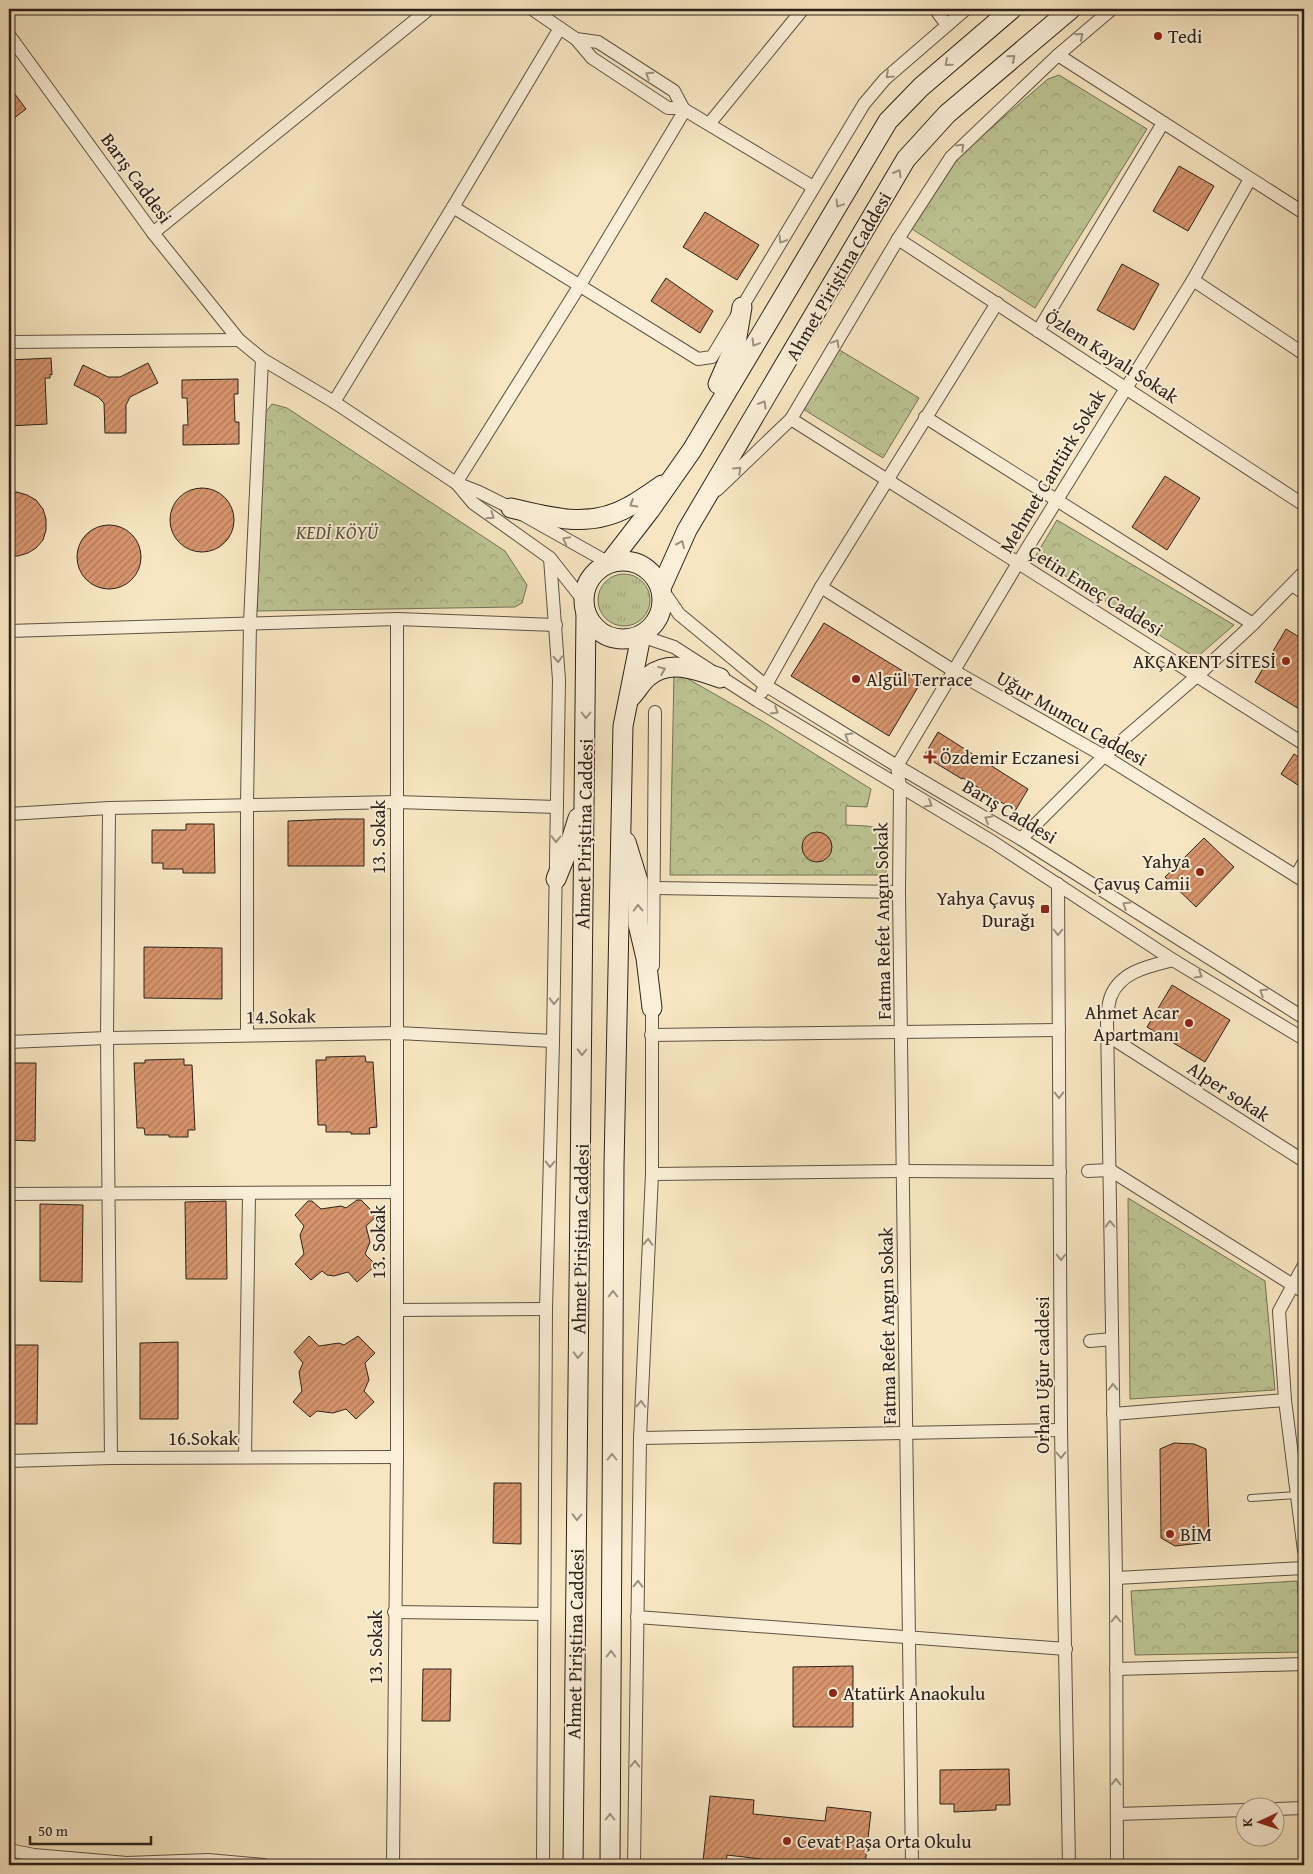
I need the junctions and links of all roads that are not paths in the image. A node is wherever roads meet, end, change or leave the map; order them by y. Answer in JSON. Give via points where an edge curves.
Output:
{"nodes":[{"id":1,"x":429,"y":9,"type":"edge"},
{"id":2,"x":532,"y":9,"type":"edge"},
{"id":3,"x":803,"y":9,"type":"edge"},
{"id":4,"x":935,"y":9,"type":"edge"},
{"id":5,"x":966,"y":9,"type":"edge"},
{"id":6,"x":1012,"y":9,"type":"edge"},
{"id":7,"x":1071,"y":9,"type":"edge"},
{"id":8,"x":1112,"y":9,"type":"edge"},
{"id":9,"x":947,"y":25,"type":"junction"},
{"id":10,"x":560,"y":28,"type":"junction"},
{"id":11,"x":9,"y":35,"type":"edge"},
{"id":12,"x":1058,"y":55,"type":"junction"},
{"id":13,"x":684,"y":109,"type":"junction"},
{"id":14,"x":1163,"y":123,"type":"junction"},
{"id":15,"x":709,"y":124,"type":"junction"},
{"id":16,"x":1250,"y":179,"type":"junction"},
{"id":17,"x":814,"y":187,"type":"junction"},
{"id":18,"x":453,"y":207,"type":"junction"},
{"id":19,"x":1304,"y":213,"type":"edge"},
{"id":20,"x":153,"y":233,"type":"junction"},
{"id":21,"x":898,"y":239,"type":"junction"},
{"id":22,"x":1193,"y":280,"type":"junction"},
{"id":23,"x":580,"y":285,"type":"junction"},
{"id":24,"x":997,"y":302,"type":"junction"},
{"id":25,"x":742,"y":307,"type":"junction"},
{"id":26,"x":1038,"y":331,"type":"junction"},
{"id":27,"x":239,"y":340,"type":"junction"},
{"id":28,"x":9,"y":342,"type":"edge"},
{"id":29,"x":1304,"y":354,"type":"edge"},
{"id":30,"x":262,"y":359,"type":"junction"},
{"id":31,"x":1126,"y":387,"type":"junction"},
{"id":32,"x":334,"y":402,"type":"junction"},
{"id":33,"x":925,"y":417,"type":"junction"},
{"id":34,"x":791,"y":419,"type":"junction"},
{"id":35,"x":706,"y":426,"type":"junction"},
{"id":36,"x":674,"y":477,"type":"junction"},
{"id":37,"x":887,"y":479,"type":"junction"},
{"id":38,"x":456,"y":483,"type":"junction"},
{"id":39,"x":1056,"y":500,"type":"junction"},
{"id":40,"x":702,"y":503,"type":"junction"},
{"id":41,"x":1304,"y":505,"type":"edge"},
{"id":42,"x":511,"y":508,"type":"junction"},
{"id":43,"x":550,"y":558,"type":"junction"},
{"id":44,"x":609,"y":563,"type":"junction"},
{"id":45,"x":1018,"y":563,"type":"junction"},
{"id":46,"x":1304,"y":572,"type":"edge"},
{"id":47,"x":1292,"y":585,"type":"junction"},
{"id":48,"x":821,"y":587,"type":"junction"},
{"id":49,"x":661,"y":588,"type":"junction"},
{"id":50,"x":1304,"y":593,"type":"edge"},
{"id":51,"x":585,"y":607,"type":"junction"},
{"id":52,"x":397,"y":619,"type":"junction"},
{"id":53,"x":250,"y":623,"type":"junction"},
{"id":54,"x":1253,"y":624,"type":"junction"},
{"id":55,"x":556,"y":625,"type":"junction"},
{"id":56,"x":9,"y":631,"type":"edge"},
{"id":57,"x":642,"y":636,"type":"junction"},
{"id":58,"x":954,"y":671,"type":"junction"},
{"id":59,"x":1197,"y":676,"type":"junction"},
{"id":60,"x":720,"y":678,"type":"junction"},
{"id":61,"x":765,"y":685,"type":"junction"},
{"id":62,"x":758,"y":701,"type":"junction"},
{"id":63,"x":627,"y":702,"type":"junction"},
{"id":64,"x":655,"y":712,"type":"dead end"},
{"id":65,"x":1304,"y":744,"type":"edge"},
{"id":66,"x":1104,"y":756,"type":"junction"},
{"id":67,"x":897,"y":766,"type":"junction"},
{"id":68,"x":900,"y":786,"type":"junction"},
{"id":69,"x":584,"y":795,"type":"junction"},
{"id":70,"x":397,"y":802,"type":"junction"},
{"id":71,"x":247,"y":805,"type":"junction"},
{"id":72,"x":557,"y":807,"type":"junction"},
{"id":73,"x":109,"y":808,"type":"junction"},
{"id":74,"x":9,"y":814,"type":"edge"},
{"id":75,"x":621,"y":826,"type":"junction"},
{"id":76,"x":1021,"y":839,"type":"junction"},
{"id":77,"x":1304,"y":862,"type":"edge"},
{"id":78,"x":1300,"y":878,"type":"edge"},
{"id":79,"x":556,"y":879,"type":"junction"},
{"id":80,"x":1058,"y":884,"type":"junction"},
{"id":81,"x":655,"y":888,"type":"junction"},
{"id":82,"x":900,"y":892,"type":"junction"},
{"id":83,"x":1173,"y":960,"type":"junction"},
{"id":84,"x":652,"y":1008,"type":"junction"},
{"id":85,"x":1304,"y":1018,"type":"edge"},
{"id":86,"x":1059,"y":1030,"type":"junction"},
{"id":87,"x":902,"y":1031,"type":"junction"},
{"id":88,"x":398,"y":1033,"type":"junction"},
{"id":89,"x":651,"y":1035,"type":"junction"},
{"id":90,"x":247,"y":1036,"type":"junction"},
{"id":91,"x":1107,"y":1036,"type":"junction"},
{"id":92,"x":107,"y":1038,"type":"junction"},
{"id":93,"x":1304,"y":1039,"type":"edge"},
{"id":94,"x":553,"y":1040,"type":"junction"},
{"id":95,"x":9,"y":1042,"type":"edge"},
{"id":96,"x":1304,"y":1161,"type":"edge"},
{"id":97,"x":1110,"y":1170,"type":"junction"},
{"id":98,"x":903,"y":1171,"type":"junction"},
{"id":99,"x":1088,"y":1171,"type":"dead end"},
{"id":100,"x":1060,"y":1172,"type":"junction"},
{"id":101,"x":652,"y":1174,"type":"junction"},
{"id":102,"x":396,"y":1192,"type":"junction"},
{"id":103,"x":9,"y":1194,"type":"edge"},
{"id":104,"x":108,"y":1194,"type":"junction"},
{"id":105,"x":249,"y":1194,"type":"junction"},
{"id":106,"x":1304,"y":1265,"type":"edge"},
{"id":107,"x":1292,"y":1284,"type":"junction"},
{"id":108,"x":1304,"y":1292,"type":"edge"},
{"id":109,"x":546,"y":1309,"type":"junction"},
{"id":110,"x":397,"y":1310,"type":"junction"},
{"id":111,"x":1112,"y":1339,"type":"junction"},
{"id":112,"x":1090,"y":1341,"type":"dead end"},
{"id":113,"x":1285,"y":1400,"type":"junction"},
{"id":114,"x":1113,"y":1414,"type":"junction"},
{"id":115,"x":1061,"y":1430,"type":"junction"},
{"id":116,"x":907,"y":1432,"type":"junction"},
{"id":117,"x":640,"y":1438,"type":"junction"},
{"id":118,"x":245,"y":1457,"type":"junction"},
{"id":119,"x":397,"y":1457,"type":"junction"},
{"id":120,"x":111,"y":1458,"type":"junction"},
{"id":121,"x":9,"y":1461,"type":"edge"},
{"id":122,"x":1297,"y":1495,"type":"junction"},
{"id":123,"x":1251,"y":1498,"type":"dead end"},
{"id":124,"x":1304,"y":1552,"type":"edge"},
{"id":125,"x":1304,"y":1568,"type":"edge"},
{"id":126,"x":1116,"y":1578,"type":"junction"},
{"id":127,"x":394,"y":1612,"type":"junction"},
{"id":128,"x":544,"y":1614,"type":"junction"},
{"id":129,"x":637,"y":1616,"type":"junction"},
{"id":130,"x":910,"y":1637,"type":"junction"},
{"id":131,"x":1066,"y":1649,"type":"junction"},
{"id":132,"x":1304,"y":1664,"type":"edge"},
{"id":133,"x":1116,"y":1669,"type":"junction"},
{"id":134,"x":1304,"y":1808,"type":"edge"},
{"id":135,"x":1286,"y":1809,"type":"edge"},
{"id":136,"x":1236,"y":1810,"type":"edge"},
{"id":137,"x":1117,"y":1814,"type":"junction"},
{"id":138,"x":9,"y":1850,"type":"edge"},
{"id":139,"x":264,"y":1865,"type":"edge"},
{"id":140,"x":393,"y":1865,"type":"edge"},
{"id":141,"x":543,"y":1865,"type":"edge"},
{"id":142,"x":573,"y":1865,"type":"edge"},
{"id":143,"x":610,"y":1865,"type":"edge"},
{"id":144,"x":634,"y":1865,"type":"edge"},
{"id":145,"x":912,"y":1865,"type":"edge"},
{"id":146,"x":1069,"y":1865,"type":"edge"},
{"id":147,"x":1117,"y":1865,"type":"edge"}],
"edges":[{"from":1,"to":20,"type":"street"},
{"from":2,"to":10,"type":"street"},
{"from":3,"to":15,"type":"street"},
{"from":4,"to":9,"type":"street"},
{"from":5,"to":9,"type":"street"},
{"from":6,"to":35,"type":"street","name":"Ahmet Piriştina Caddesi","one_way":true,"via":[[921,87],[888,121]]},
{"from":40,"to":7,"type":"street","name":"Ahmet Piriştina Caddesi","one_way":true,"via":[[906,159],[947,114]]},
{"from":12,"to":8,"type":"street","one_way":true},
{"from":9,"to":17,"type":"street","one_way":true,"via":[[874,91]]},
{"from":10,"to":13,"type":"street","via":[[576,39],[592,58],[668,108]]},
{"from":10,"to":18,"type":"street"},
{"from":11,"to":20,"type":"street","name":"Barış Caddesi"},
{"from":12,"to":14,"type":"street"},
{"from":21,"to":12,"type":"street","one_way":true,"via":[[951,157]]},
{"from":13,"to":15,"type":"street"},
{"from":13,"to":23,"type":"street"},
{"from":14,"to":16,"type":"street"},
{"from":14,"to":26,"type":"street"},
{"from":15,"to":17,"type":"street"},
{"from":16,"to":19,"type":"street"},
{"from":16,"to":22,"type":"street","name":"Mehmet Cantürk Sokak"},
{"from":17,"to":25,"type":"street","one_way":true},
{"from":18,"to":23,"type":"street"},
{"from":18,"to":32,"type":"street"},
{"from":20,"to":27,"type":"street","name":"Barış Caddesi"},
{"from":21,"to":24,"type":"street","name":"Özlem Kayalı Sokak"},
{"from":34,"to":21,"type":"street","one_way":true},
{"from":22,"to":29,"type":"street"},
{"from":22,"to":31,"type":"street","name":"Mehmet Cantürk Sokak"},
{"from":23,"to":25,"type":"street","via":[[698,359],[712,357]]},
{"from":23,"to":38,"type":"street"},
{"from":24,"to":26,"type":"street","name":"Özlem Kayalı Sokak"},
{"from":24,"to":33,"type":"street"},
{"from":25,"to":35,"type":"street","via":[[736,343],[710,401]]},
{"from":26,"to":31,"type":"street","name":"Özlem Kayalı Sokak"},
{"from":27,"to":28,"type":"street"},
{"from":27,"to":30,"type":"street","name":"Barış Caddesi"},
{"from":30,"to":32,"type":"street","name":"Barış Caddesi"},
{"from":30,"to":53,"type":"street"},
{"from":31,"to":39,"type":"street","name":"Mehmet Cantürk Sokak"},
{"from":31,"to":41,"type":"street","name":"Özlem Kayalı Sokak"},
{"from":32,"to":38,"type":"street","name":"Barış Caddesi"},
{"from":33,"to":37,"type":"street"},
{"from":33,"to":39,"type":"street"},
{"from":34,"to":37,"type":"street","name":"Çetin Emeç Caddesi"},
{"from":40,"to":34,"type":"street","one_way":true},
{"from":35,"to":36,"type":"street","name":"Ahmet Piriştina Caddesi"},
{"from":36,"to":42,"type":"street","one_way":true,"via":[[629,507],[582,521],[557,519]]},
{"from":36,"to":44,"type":"street","name":"Ahmet Piriştina Caddesi"},
{"from":37,"to":45,"type":"street","name":"Çetin Emeç Caddesi"},
{"from":37,"to":48,"type":"street"},
{"from":38,"to":42,"type":"street"},
{"from":38,"to":43,"type":"street","one_way":true,"via":[[473,503]]},
{"from":39,"to":45,"type":"street","name":"Mehmet Cantürk Sokak"},
{"from":39,"to":54,"type":"street"},
{"from":49,"to":40,"type":"street","name":"Ahmet Piriştina Caddesi","one_way":true},
{"from":44,"to":42,"type":"street","one_way":true},
{"from":43,"to":51,"type":"street"},
{"from":43,"to":55,"type":"street"},
{"from":44,"to":49,"type":"street","via":[[622,560],[646,567]]},
{"from":44,"to":51,"type":"street","via":[[590,578],[585,589]]},
{"from":45,"to":58,"type":"street","name":"Mehmet Cantürk Sokak"},
{"from":45,"to":59,"type":"street","name":"Çetin Emeç Caddesi"},
{"from":46,"to":47,"type":"street"},
{"from":47,"to":50,"type":"street"},
{"from":47,"to":54,"type":"street"},
{"from":48,"to":58,"type":"street","name":"Uğur Mumcu Caddesi"},
{"from":48,"to":61,"type":"street"},
{"from":49,"to":57,"type":"street","via":[[661,612]]},
{"from":49,"to":61,"type":"street","name":"Barış Caddesi","via":[[679,614],[698,632]]},
{"from":51,"to":57,"type":"street","via":[[592,624],[612,638],[624,640]]},
{"from":51,"to":69,"type":"street","name":"Ahmet Piriştina Caddesi","one_way":true},
{"from":52,"to":53,"type":"street"},
{"from":52,"to":55,"type":"street"},
{"from":52,"to":70,"type":"street","name":"13. Sokak"},
{"from":53,"to":56,"type":"street"},
{"from":53,"to":71,"type":"street"},
{"from":54,"to":59,"type":"street"},
{"from":55,"to":72,"type":"street","one_way":true,"via":[[559,680]]},
{"from":57,"to":60,"type":"street","name":"Barış Caddesi","via":[[674,647]]},
{"from":57,"to":63,"type":"street","name":"Ahmet Piriştina Caddesi"},
{"from":58,"to":66,"type":"street","name":"Uğur Mumcu Caddesi"},
{"from":58,"to":67,"type":"street","name":"Mehmet Cantürk Sokak"},
{"from":59,"to":65,"type":"street","name":"Çetin Emeç Caddesi"},
{"from":59,"to":66,"type":"street"},
{"from":60,"to":62,"type":"street","name":"Barış Caddesi"},
{"from":63,"to":60,"type":"street","one_way":true,"via":[[649,676],[669,667],[688,667]]},
{"from":61,"to":62,"type":"street"},
{"from":67,"to":61,"type":"street","name":"Barış Caddesi","one_way":true},
{"from":62,"to":68,"type":"street","name":"Barış Caddesi","one_way":true},
{"from":63,"to":75,"type":"street","name":"Ahmet Piriştina Caddesi","via":[[623,726]]},
{"from":64,"to":81,"type":"street"},
{"from":66,"to":76,"type":"street"},
{"from":66,"to":78,"type":"street","name":"Uğur Mumcu Caddesi"},
{"from":67,"to":68,"type":"street"},
{"from":76,"to":67,"type":"street","name":"Barış Caddesi","one_way":true},
{"from":68,"to":80,"type":"street","name":"Barış Caddesi","one_way":true},
{"from":68,"to":82,"type":"street","name":"Fatma Refet Angın Sokak"},
{"from":69,"to":79,"type":"street"},
{"from":69,"to":142,"type":"street","name":"Ahmet Piriştina Caddesi","one_way":true},
{"from":70,"to":71,"type":"street"},
{"from":70,"to":72,"type":"street"},
{"from":70,"to":88,"type":"street","name":"13. Sokak"},
{"from":71,"to":73,"type":"street"},
{"from":71,"to":90,"type":"street"},
{"from":72,"to":79,"type":"street","one_way":true},
{"from":73,"to":74,"type":"street"},
{"from":73,"to":92,"type":"street"},
{"from":84,"to":75,"type":"street","one_way":true,"via":[[638,924],[638,881]]},
{"from":143,"to":75,"type":"street","name":"Ahmet Piriştina Caddesi","one_way":true,"via":[[614,1186]]},
{"from":85,"to":76,"type":"street","name":"Barış Caddesi","one_way":true},
{"from":77,"to":78,"type":"street"},
{"from":79,"to":94,"type":"street","one_way":true},
{"from":80,"to":83,"type":"street","name":"Barış Caddesi"},
{"from":80,"to":86,"type":"street","name":"Orhan Uğur caddesi","one_way":true},
{"from":81,"to":82,"type":"street"},
{"from":81,"to":84,"type":"street"},
{"from":82,"to":87,"type":"street","name":"Fatma Refet Angın Sokak"},
{"from":83,"to":91,"type":"street","via":[[1142,968],[1123,978],[1111,996]]},
{"from":83,"to":93,"type":"street","name":"Barış Caddesi","one_way":true},
{"from":84,"to":89,"type":"street"},
{"from":86,"to":87,"type":"street"},
{"from":86,"to":100,"type":"street","name":"Orhan Uğur caddesi","one_way":true},
{"from":87,"to":89,"type":"street"},
{"from":87,"to":98,"type":"street","name":"Fatma Refet Angın Sokak"},
{"from":88,"to":90,"type":"street","name":"14.Sokak"},
{"from":88,"to":94,"type":"street","name":"14.Sokak"},
{"from":88,"to":102,"type":"street","name":"13. Sokak"},
{"from":89,"to":101,"type":"street"},
{"from":90,"to":92,"type":"street","name":"14.Sokak"},
{"from":91,"to":96,"type":"street","name":"Alper sokak"},
{"from":91,"to":97,"type":"street"},
{"from":92,"to":95,"type":"street","name":"14.Sokak"},
{"from":92,"to":104,"type":"street"},
{"from":94,"to":109,"type":"street","one_way":true},
{"from":97,"to":99,"type":"street"},
{"from":97,"to":107,"type":"street"},
{"from":111,"to":97,"type":"street","one_way":true},
{"from":98,"to":100,"type":"street"},
{"from":98,"to":101,"type":"street"},
{"from":98,"to":116,"type":"street","name":"Fatma Refet Angın Sokak"},
{"from":100,"to":115,"type":"street","name":"Orhan Uğur caddesi","one_way":true},
{"from":117,"to":101,"type":"street","one_way":true},
{"from":102,"to":105,"type":"street"},
{"from":102,"to":110,"type":"street","name":"13. Sokak"},
{"from":103,"to":104,"type":"street"},
{"from":104,"to":105,"type":"street"},
{"from":104,"to":120,"type":"street"},
{"from":105,"to":118,"type":"street"},
{"from":106,"to":107,"type":"street"},
{"from":107,"to":108,"type":"street"},
{"from":107,"to":113,"type":"street","via":[[1278,1311]]},
{"from":109,"to":110,"type":"street"},
{"from":109,"to":128,"type":"street"},
{"from":110,"to":119,"type":"street","name":"13. Sokak"},
{"from":111,"to":112,"type":"street"},
{"from":114,"to":111,"type":"street","one_way":true},
{"from":113,"to":114,"type":"street"},
{"from":113,"to":122,"type":"street"},
{"from":114,"to":126,"type":"street"},
{"from":115,"to":116,"type":"street"},
{"from":115,"to":131,"type":"street","name":"Orhan Uğur caddesi","one_way":true},
{"from":116,"to":117,"type":"street"},
{"from":116,"to":130,"type":"street","name":"Fatma Refet Angın Sokak"},
{"from":129,"to":117,"type":"street","one_way":true},
{"from":118,"to":119,"type":"street","name":"16.Sokak"},
{"from":118,"to":120,"type":"street","name":"16.Sokak"},
{"from":119,"to":127,"type":"street","name":"13. Sokak"},
{"from":120,"to":121,"type":"street","name":"16.Sokak"},
{"from":122,"to":123,"type":"lane"},
{"from":122,"to":124,"type":"street"},
{"from":125,"to":126,"type":"street"},
{"from":133,"to":126,"type":"street","one_way":true},
{"from":127,"to":128,"type":"street"},
{"from":127,"to":140,"type":"street","name":"13. Sokak"},
{"from":128,"to":141,"type":"street"},
{"from":129,"to":130,"type":"street"},
{"from":144,"to":129,"type":"street","one_way":true},
{"from":130,"to":131,"type":"street"},
{"from":130,"to":145,"type":"street","name":"Fatma Refet Angın Sokak"},
{"from":131,"to":146,"type":"street","name":"Orhan Uğur caddesi"},
{"from":132,"to":133,"type":"street"},
{"from":137,"to":133,"type":"street","one_way":true},
{"from":134,"to":135,"type":"street"},
{"from":136,"to":137,"type":"street"},
{"from":137,"to":147,"type":"street"},
{"from":138,"to":139,"type":"street","via":[[128,1863],[208,1860]]}]}
